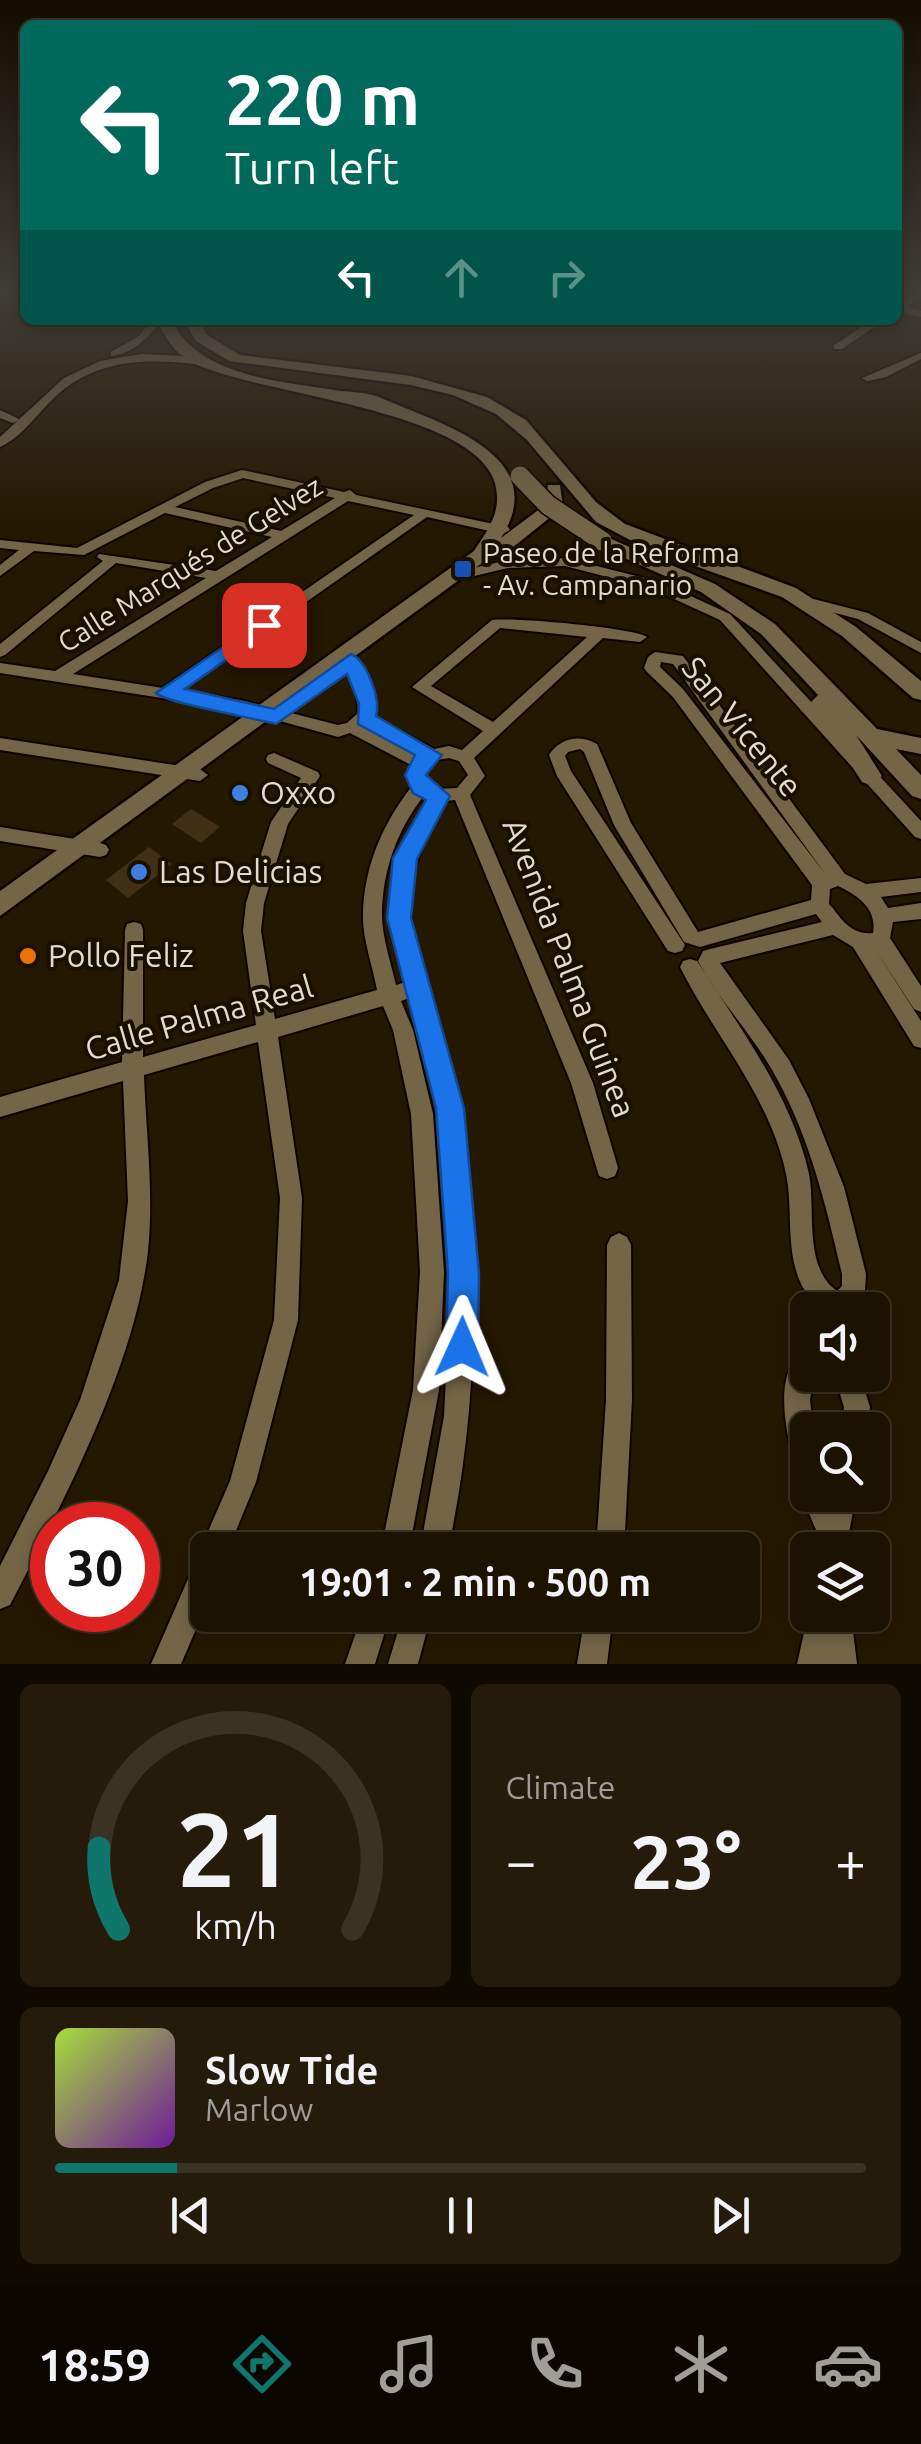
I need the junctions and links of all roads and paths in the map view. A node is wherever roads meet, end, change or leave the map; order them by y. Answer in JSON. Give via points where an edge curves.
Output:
{"nodes":[{"id":1,"x":81,"y":368,"type":"edge"},
{"id":2,"x":94,"y":368,"type":"edge"},
{"id":3,"x":220,"y":368,"type":"edge"},
{"id":4,"x":310,"y":368,"type":"edge"},
{"id":5,"x":898,"y":368,"type":"edge"},
{"id":6,"x":868,"y":378,"type":"dead end"},
{"id":7,"x":360,"y":399,"type":"junction"},
{"id":8,"x":0,"y":413,"type":"edge"},
{"id":9,"x":14,"y":420,"type":"junction"},
{"id":10,"x":519,"y":423,"type":"junction"},
{"id":11,"x":0,"y":434,"type":"edge"},
{"id":12,"x":0,"y":443,"type":"edge"},
{"id":13,"x":493,"y":465,"type":"junction"},
{"id":14,"x":350,"y":494,"type":"junction"},
{"id":15,"x":557,"y":496,"type":"junction"},
{"id":16,"x":161,"y":508,"type":"junction"},
{"id":17,"x":426,"y":512,"type":"junction"},
{"id":18,"x":503,"y":530,"type":"junction"},
{"id":19,"x":286,"y":536,"type":"junction"},
{"id":20,"x":0,"y":544,"type":"edge"},
{"id":21,"x":29,"y":549,"type":"junction"},
{"id":22,"x":79,"y":552,"type":"junction"},
{"id":23,"x":113,"y":560,"type":"junction"},
{"id":24,"x":0,"y":572,"type":"edge"},
{"id":25,"x":466,"y":574,"type":"junction"},
{"id":26,"x":219,"y":576,"type":"junction"},
{"id":27,"x":800,"y":599,"type":"junction"},
{"id":28,"x":601,"y":632,"type":"junction"},
{"id":29,"x":640,"y":638,"type":"dead end"},
{"id":30,"x":921,"y":648,"type":"edge"},
{"id":31,"x":0,"y":652,"type":"edge"},
{"id":32,"x":790,"y":652,"type":"junction"},
{"id":33,"x":351,"y":661,"type":"junction"},
{"id":34,"x":0,"y":668,"type":"edge"},
{"id":35,"x":58,"y":677,"type":"junction"},
{"id":36,"x":166,"y":693,"type":"junction"},
{"id":37,"x":921,"y":693,"type":"edge"},
{"id":38,"x":270,"y":715,"type":"junction"},
{"id":39,"x":359,"y":723,"type":"junction"},
{"id":40,"x":494,"y":730,"type":"junction"},
{"id":41,"x":870,"y":736,"type":"junction"},
{"id":42,"x":0,"y":744,"type":"edge"},
{"id":43,"x":921,"y":746,"type":"edge"},
{"id":44,"x":466,"y":756,"type":"junction"},
{"id":45,"x":274,"y":759,"type":"dead end"},
{"id":46,"x":426,"y":759,"type":"junction"},
{"id":47,"x":191,"y":773,"type":"junction"},
{"id":48,"x":870,"y":776,"type":"junction"},
{"id":49,"x":921,"y":790,"type":"edge"},
{"id":50,"x":440,"y":793,"type":"junction"},
{"id":51,"x":774,"y":802,"type":"junction"},
{"id":52,"x":921,"y":832,"type":"edge"},
{"id":53,"x":0,"y":834,"type":"edge"},
{"id":54,"x":88,"y":848,"type":"junction"},
{"id":55,"x":830,"y":881,"type":"junction"},
{"id":56,"x":921,"y":885,"type":"edge"},
{"id":57,"x":866,"y":892,"type":"junction"},
{"id":58,"x":0,"y":905,"type":"edge"},
{"id":59,"x":820,"y":905,"type":"junction"},
{"id":60,"x":921,"y":912,"type":"edge"},
{"id":61,"x":884,"y":916,"type":"junction"},
{"id":62,"x":0,"y":926,"type":"edge"},
{"id":63,"x":836,"y":927,"type":"junction"},
{"id":64,"x":134,"y":930,"type":"dead end"},
{"id":65,"x":689,"y":940,"type":"junction"},
{"id":66,"x":870,"y":940,"type":"junction"},
{"id":67,"x":703,"y":962,"type":"junction"},
{"id":68,"x":416,"y":988,"type":"junction"},
{"id":69,"x":388,"y":995,"type":"junction"},
{"id":70,"x":921,"y":1004,"type":"edge"},
{"id":71,"x":268,"y":1032,"type":"junction"},
{"id":72,"x":921,"y":1039,"type":"edge"},
{"id":73,"x":132,"y":1070,"type":"junction"},
{"id":74,"x":0,"y":1107,"type":"edge"},
{"id":75,"x":607,"y":1168,"type":"dead end"},
{"id":76,"x":618,"y":1245,"type":"dead end"},
{"id":77,"x":222,"y":1532,"type":"edge"},
{"id":78,"x":399,"y":1532,"type":"edge"},
{"id":79,"x":437,"y":1532,"type":"edge"},
{"id":80,"x":611,"y":1532,"type":"edge"},
{"id":81,"x":0,"y":1595,"type":"edge"},
{"id":82,"x":190,"y":1608,"type":"edge"},
{"id":83,"x":370,"y":1632,"type":"edge"},
{"id":84,"x":412,"y":1632,"type":"edge"},
{"id":85,"x":597,"y":1632,"type":"edge"},
{"id":86,"x":819,"y":1632,"type":"edge"},
{"id":87,"x":838,"y":1632,"type":"edge"},
{"id":88,"x":166,"y":1664,"type":"edge"},
{"id":89,"x":360,"y":1664,"type":"edge"},
{"id":90,"x":403,"y":1664,"type":"edge"},
{"id":91,"x":592,"y":1664,"type":"edge"},
{"id":92,"x":812,"y":1664,"type":"edge"},
{"id":93,"x":842,"y":1664,"type":"edge"}],
"edges":[{"from":1,"to":9,"type":"street","via":[[62,375]]},
{"from":2,"to":12,"type":"street","via":[[66,381]]},
{"from":3,"to":7,"type":"street"},
{"from":4,"to":10,"type":"street","via":[[401,380],[480,401]]},
{"from":5,"to":6,"type":"street","via":[[890,376]]},
{"from":7,"to":13,"type":"street","via":[[456,432]]},
{"from":7,"to":32,"type":"street","bridge":true,"via":[[440,414],[475,430],[548,505],[602,541],[708,588]]},
{"from":8,"to":9,"type":"street"},
{"from":9,"to":11,"type":"street"},
{"from":10,"to":15,"type":"street"},
{"from":10,"to":27,"type":"street","via":[[602,519],[638,539]]},
{"from":13,"to":15,"type":"street","via":[[534,506],[549,506]]},
{"from":13,"to":18,"type":"street","via":[[509,504]]},
{"from":14,"to":16,"type":"street","via":[[242,474]]},
{"from":14,"to":17,"type":"street"},
{"from":14,"to":19,"type":"street","name":"Calle Marqués de Gelvez"},
{"from":15,"to":25,"type":"street","via":[[554,507]]},
{"from":16,"to":19,"type":"street"},
{"from":16,"to":22,"type":"street"},
{"from":17,"to":18,"type":"street"},
{"from":17,"to":36,"type":"street"},
{"from":18,"to":38,"type":"street","via":[[482,555]]},
{"from":19,"to":26,"type":"street","name":"Calle Marqués de Gelvez"},
{"from":20,"to":21,"type":"street"},
{"from":21,"to":22,"type":"street"},
{"from":21,"to":24,"type":"street"},
{"from":22,"to":23,"type":"street"},
{"from":23,"to":26,"type":"street"},
{"from":23,"to":31,"type":"street"},
{"from":25,"to":33,"type":"street"},
{"from":25,"to":48,"type":"street","via":[[565,562],[655,585],[725,618]]},
{"from":26,"to":35,"type":"street","name":"Calle Marqués de Gelvez"},
{"from":27,"to":30,"type":"street","via":[[863,616]]},
{"from":27,"to":37,"type":"street","via":[[867,644]]},
{"from":28,"to":29,"type":"street"},
{"from":28,"to":40,"type":"street"},
{"from":28,"to":40,"type":"street","via":[[502,621],[421,682],[428,693]]},
{"from":32,"to":41,"type":"street"},
{"from":32,"to":48,"type":"street"},
{"from":33,"to":38,"type":"street"},
{"from":33,"to":39,"type":"street","via":[[369,704]]},
{"from":34,"to":35,"type":"street"},
{"from":35,"to":36,"type":"street"},
{"from":36,"to":38,"type":"street"},
{"from":38,"to":39,"type":"street","via":[[322,730]]},
{"from":38,"to":47,"type":"street"},
{"from":39,"to":46,"type":"street"},
{"from":40,"to":44,"type":"street"},
{"from":41,"to":43,"type":"street"},
{"from":41,"to":49,"type":"street"},
{"from":42,"to":47,"type":"street"},
{"from":44,"to":46,"type":"street","via":[[449,752]]},
{"from":44,"to":50,"type":"street","via":[[477,776],[472,786]]},
{"from":45,"to":71,"type":"street","via":[[312,776],[280,822],[255,903],[253,958]]},
{"from":46,"to":50,"type":"street","via":[[416,775]]},
{"from":47,"to":54,"type":"street"},
{"from":48,"to":52,"type":"street"},
{"from":50,"to":68,"type":"street","via":[[405,858],[399,918]]},
{"from":50,"to":69,"type":"street","via":[[398,816],[382,853],[372,916]]},
{"from":50,"to":75,"type":"street","name":"Avenida Palma Guinea","via":[[582,1082]]},
{"from":51,"to":51,"type":"street","name":"San Vicente","via":[[678,659],[655,657],[652,668]]},
{"from":51,"to":55,"type":"street","name":"San Vicente"},
{"from":53,"to":54,"type":"street"},
{"from":54,"to":58,"type":"street"},
{"from":54,"to":62,"type":"street"},
{"from":55,"to":57,"type":"street"},
{"from":55,"to":59,"type":"street"},
{"from":56,"to":57,"type":"street"},
{"from":57,"to":61,"type":"street"},
{"from":59,"to":63,"type":"street"},
{"from":59,"to":65,"type":"street"},
{"from":60,"to":61,"type":"street"},
{"from":61,"to":66,"type":"street","via":[[886,930]]},
{"from":63,"to":66,"type":"street"},
{"from":63,"to":67,"type":"street"},
{"from":64,"to":73,"type":"street"},
{"from":65,"to":65,"type":"street","via":[[622,825],[591,748],[563,747],[563,772]]},
{"from":65,"to":67,"type":"street"},
{"from":65,"to":67,"type":"street","via":[[676,958]]},
{"from":66,"to":70,"type":"street"},
{"from":66,"to":72,"type":"street"},
{"from":67,"to":67,"type":"street","via":[[798,1173],[809,1279],[820,1297],[836,1304],[848,1300],[854,1274],[821,1152],[782,1067]]},
{"from":68,"to":69,"type":"street","name":"Calle Palma Real"},
{"from":68,"to":79,"type":"street","via":[[450,1108],[464,1274],[461,1384]]},
{"from":69,"to":71,"type":"street","name":"Calle Palma Real"},
{"from":69,"to":78,"type":"street","via":[[422,1114],[432,1272],[426,1390]]},
{"from":71,"to":73,"type":"street","name":"Calle Palma Real"},
{"from":71,"to":77,"type":"street","via":[[291,1198],[286,1320],[244,1482]]},
{"from":73,"to":74,"type":"street","name":"Calle Palma Real"},
{"from":73,"to":81,"type":"street","via":[[140,1165],[132,1277],[103,1372],[53,1494]]},
{"from":76,"to":80,"type":"street"},
{"from":82,"to":88,"type":"street"},
{"from":83,"to":89,"type":"street"},
{"from":84,"to":90,"type":"street"},
{"from":85,"to":91,"type":"street"},
{"from":86,"to":92,"type":"street"},
{"from":87,"to":93,"type":"street"}]}
